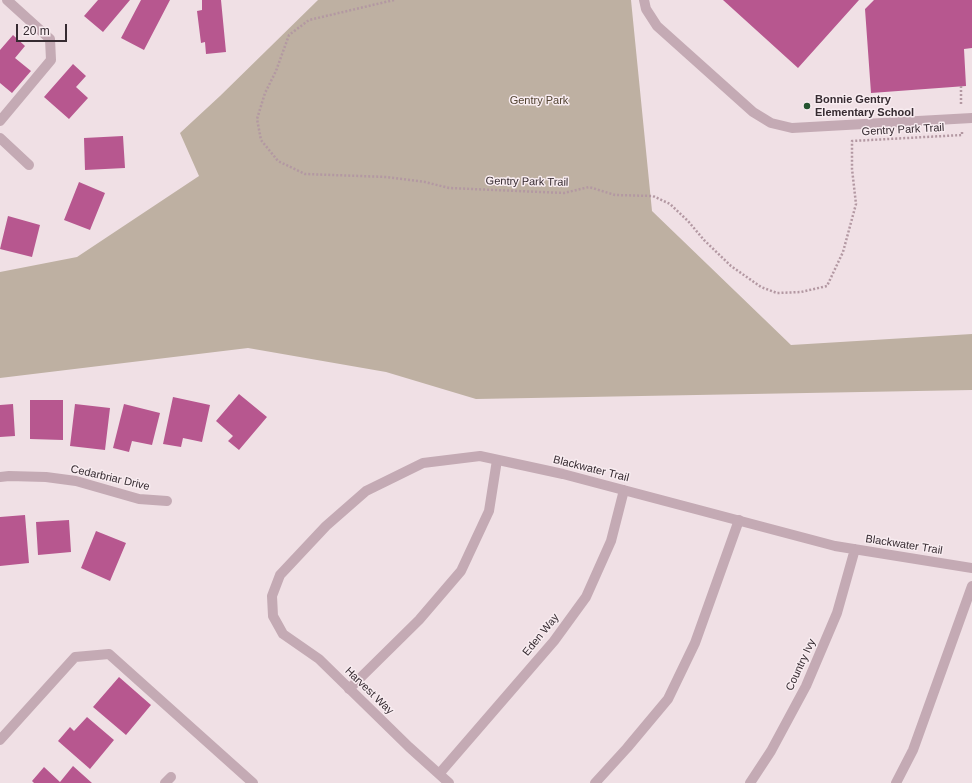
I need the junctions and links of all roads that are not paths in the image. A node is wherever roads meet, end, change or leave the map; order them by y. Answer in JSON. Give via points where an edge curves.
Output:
{"nodes":[{"id":1,"x":7,"y":0,"type":"edge"},
{"id":2,"x":644,"y":0,"type":"edge"},
{"id":3,"x":972,"y":118,"type":"edge"},
{"id":4,"x":0,"y":121,"type":"edge"},
{"id":5,"x":0,"y":138,"type":"edge"},
{"id":6,"x":29,"y":165,"type":"dead end"},
{"id":7,"x":497,"y":460,"type":"junction"},
{"id":8,"x":0,"y":477,"type":"edge"},
{"id":9,"x":624,"y":490,"type":"junction"},
{"id":10,"x":167,"y":501,"type":"dead end"},
{"id":11,"x":739,"y":520,"type":"junction"},
{"id":12,"x":855,"y":549,"type":"junction"},
{"id":13,"x":972,"y":568,"type":"edge"},
{"id":14,"x":972,"y":586,"type":"edge"},
{"id":15,"x":274,"y":616,"type":"joint"},
{"id":16,"x":349,"y":689,"type":"junction"},
{"id":17,"x":0,"y":740,"type":"edge"},
{"id":18,"x":439,"y":774,"type":"junction"},
{"id":19,"x":253,"y":783,"type":"edge"},
{"id":20,"x":449,"y":783,"type":"edge"},
{"id":21,"x":595,"y":783,"type":"edge"},
{"id":22,"x":750,"y":783,"type":"edge"},
{"id":23,"x":896,"y":783,"type":"edge"}],
"edges":[{"from":1,"to":4,"type":"street","via":[[50,39],[51,60]]},
{"from":2,"to":3,"type":"street","via":[[646,9],[657,26],[753,112],[771,123],[792,128]]},
{"from":5,"to":6,"type":"street"},
{"from":7,"to":9,"type":"street","name":"Blackwater Trail"},
{"from":7,"to":15,"type":"street","name":"Blackwater Trail","via":[[480,456],[423,463],[366,491],[326,526],[280,575],[272,596]]},
{"from":7,"to":16,"type":"street","via":[[489,511],[461,571],[419,620]]},
{"from":8,"to":10,"type":"street","name":"Cedarbriar Drive","via":[[46,477],[76,481],[139,499]]},
{"from":9,"to":11,"type":"street","name":"Blackwater Trail"},
{"from":9,"to":18,"type":"street","name":"Eden Way","via":[[610,541],[586,597],[554,641]]},
{"from":11,"to":12,"type":"street","name":"Blackwater Trail"},
{"from":11,"to":21,"type":"street","via":[[695,643],[668,699]]},
{"from":12,"to":13,"type":"street","name":"Blackwater Trail"},
{"from":12,"to":22,"type":"street","name":"Country Ivy","via":[[837,613],[806,686]]},
{"from":14,"to":23,"type":"street","via":[[913,750]]},
{"from":15,"to":16,"type":"street","name":"Harvest Way","via":[[283,634],[319,659]]},
{"from":16,"to":18,"type":"street","name":"Harvest Way"},
{"from":17,"to":19,"type":"street","via":[[75,657],[109,654]]},
{"from":18,"to":20,"type":"street","name":"Harvest Way"}]}
